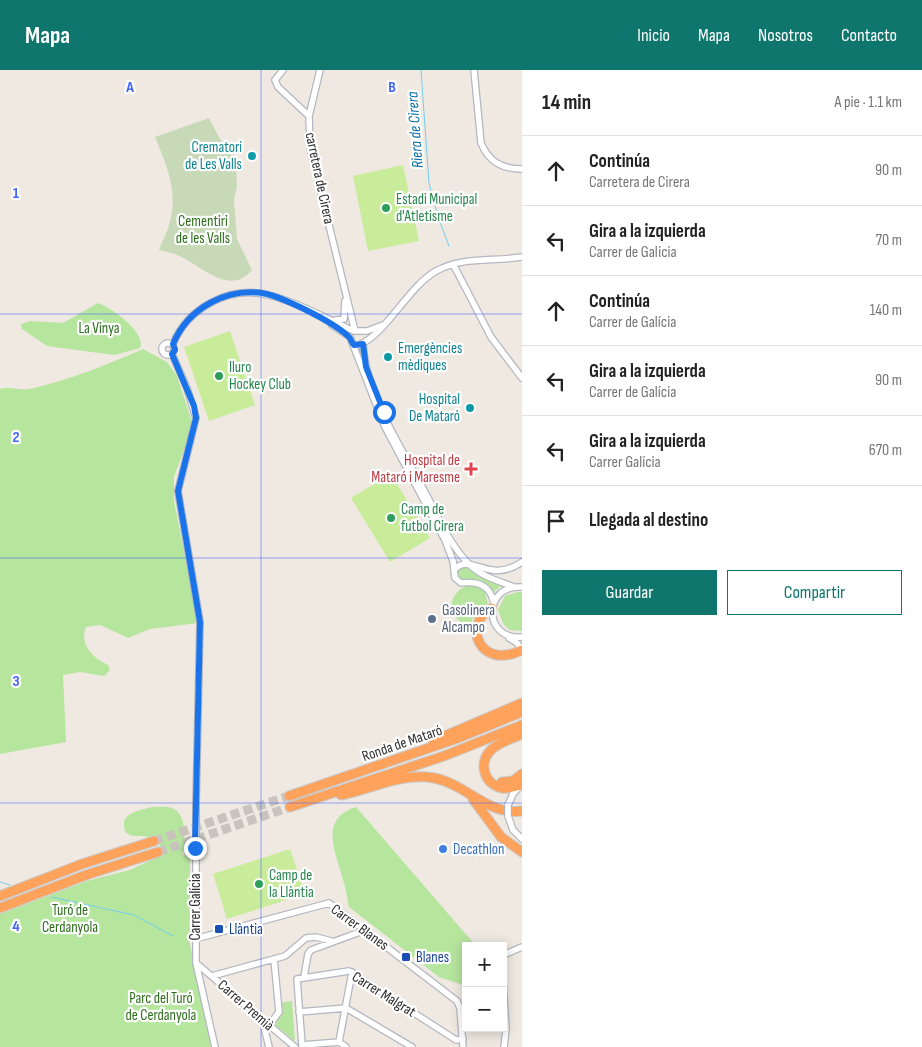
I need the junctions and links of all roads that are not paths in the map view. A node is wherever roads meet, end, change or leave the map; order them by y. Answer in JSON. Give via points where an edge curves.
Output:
{"nodes":[{"id":1,"x":283,"y":70,"type":"edge"},
{"id":2,"x":320,"y":70,"type":"edge"},
{"id":3,"x":474,"y":70,"type":"edge"},
{"id":4,"x":309,"y":116,"type":"junction"},
{"id":5,"x":522,"y":169,"type":"edge"},
{"id":6,"x":522,"y":258,"type":"edge"},
{"id":7,"x":453,"y":264,"type":"junction"},
{"id":8,"x":344,"y":286,"type":"junction"},
{"id":9,"x":323,"y":318,"type":"junction"},
{"id":10,"x":383,"y":325,"type":"junction"},
{"id":11,"x":357,"y":331,"type":"junction"},
{"id":12,"x":350,"y":337,"type":"junction"},
{"id":13,"x":364,"y":342,"type":"junction"},
{"id":14,"x":173,"y":344,"type":"junction"},
{"id":15,"x":354,"y":345,"type":"junction"},
{"id":16,"x":172,"y":354,"type":"junction"},
{"id":17,"x":522,"y":378,"type":"edge"},
{"id":18,"x":522,"y":562,"type":"edge"},
{"id":19,"x":469,"y":564,"type":"junction"},
{"id":20,"x":455,"y":569,"type":"junction"},
{"id":21,"x":519,"y":586,"type":"edge"},
{"id":22,"x":493,"y":605,"type":"junction"},
{"id":23,"x":498,"y":629,"type":"junction"},
{"id":24,"x":522,"y":637,"type":"edge"},
{"id":25,"x":521,"y":648,"type":"edge"},
{"id":26,"x":521,"y":705,"type":"edge"},
{"id":27,"x":522,"y":725,"type":"edge"},
{"id":28,"x":518,"y":736,"type":"edge"},
{"id":29,"x":522,"y":774,"type":"edge"},
{"id":30,"x":522,"y":785,"type":"edge"},
{"id":31,"x":464,"y":790,"type":"junction"},
{"id":32,"x":289,"y":796,"type":"tunnel mouth"},
{"id":33,"x":313,"y":799,"type":"junction"},
{"id":34,"x":290,"y":807,"type":"tunnel mouth"},
{"id":35,"x":522,"y":811,"type":"edge"},
{"id":36,"x":522,"y":839,"type":"edge"},
{"id":37,"x":154,"y":841,"type":"tunnel mouth"},
{"id":38,"x":158,"y":852,"type":"tunnel mouth"},
{"id":39,"x":522,"y":852,"type":"edge"},
{"id":40,"x":0,"y":896,"type":"edge"},
{"id":41,"x":0,"y":908,"type":"edge"},
{"id":42,"x":363,"y":928,"type":"junction"},
{"id":43,"x":195,"y":939,"type":"junction"},
{"id":44,"x":331,"y":941,"type":"junction"},
{"id":45,"x":522,"y":947,"type":"edge"},
{"id":46,"x":507,"y":953,"type":"edge"},
{"id":47,"x":274,"y":959,"type":"junction"},
{"id":48,"x":196,"y":963,"type":"junction"},
{"id":49,"x":352,"y":972,"type":"junction"},
{"id":50,"x":212,"y":976,"type":"junction"},
{"id":51,"x":301,"y":977,"type":"junction"},
{"id":52,"x":503,"y":987,"type":"edge"},
{"id":53,"x":346,"y":1008,"type":"junction"},
{"id":54,"x":299,"y":1012,"type":"junction"},
{"id":55,"x":269,"y":1025,"type":"junction"},
{"id":56,"x":463,"y":1038,"type":"junction"},
{"id":57,"x":339,"y":1042,"type":"junction"},
{"id":58,"x":299,"y":1046,"type":"edge"},
{"id":59,"x":215,"y":1047,"type":"edge"},
{"id":60,"x":269,"y":1047,"type":"edge"},
{"id":61,"x":346,"y":1047,"type":"edge"},
{"id":62,"x":412,"y":1047,"type":"edge"},
{"id":63,"x":463,"y":1047,"type":"edge"},
{"id":64,"x":504,"y":1047,"type":"edge"}],
"edges":[{"from":1,"to":4,"type":"street","via":[[275,80],[278,87]]},
{"from":2,"to":4,"type":"street","name":"carretera de Cirera"},
{"from":3,"to":5,"type":"street","via":[[484,150],[497,164]]},
{"from":4,"to":8,"type":"street","name":"carretera de Cirera","via":[[310,148]]},
{"from":6,"to":7,"type":"street","via":[[476,259]]},
{"from":7,"to":10,"type":"street","via":[[422,281]]},
{"from":7,"to":17,"type":"street","via":[[482,323]]},
{"from":8,"to":9,"type":"street","name":"carretera de Cirera","via":[[344,319]]},
{"from":8,"to":11,"type":"street","name":"carretera de Cirera"},
{"from":9,"to":11,"type":"street"},
{"from":9,"to":12,"type":"street"},
{"from":9,"to":14,"type":"street","via":[[267,294],[227,296],[197,311],[182,327]]},
{"from":10,"to":11,"type":"street"},
{"from":10,"to":13,"type":"street"},
{"from":11,"to":12,"type":"street"},
{"from":11,"to":13,"type":"street","name":"carretera de Cirera","via":[[365,336]]},
{"from":12,"to":15,"type":"street"},
{"from":13,"to":15,"type":"street"},
{"from":13,"to":19,"type":"street","via":[[366,367],[384,412],[450,539]]},
{"from":14,"to":16,"type":"street","via":[[175,350]]},
{"from":14,"to":16,"type":"street","via":[[166,343],[162,348],[165,354]]},
{"from":15,"to":20,"type":"street","via":[[380,415],[438,526]]},
{"from":16,"to":43,"type":"street","name":"Carrer Galícia","via":[[196,418],[178,491],[200,622]]},
{"from":18,"to":19,"type":"street","via":[[512,568],[498,570]]},
{"from":19,"to":20,"type":"street"},
{"from":19,"to":21,"type":"street","via":[[485,576]]},
{"from":20,"to":22,"type":"street","via":[[454,576],[461,583],[484,585],[490,592]]},
{"from":21,"to":22,"type":"street","via":[[502,592]]},
{"from":22,"to":23,"type":"street","via":[[493,619]]},
{"from":22,"to":25,"type":"highway","via":[[478,626],[482,647],[501,657]]},
{"from":23,"to":24,"type":"street","via":[[508,636]]},
{"from":23,"to":25,"type":"street"},
{"from":26,"to":32,"type":"highway"},
{"from":27,"to":33,"type":"highway","name":"Ronda de Mataró","via":[[427,762]]},
{"from":28,"to":29,"type":"highway","via":[[492,754],[488,770],[502,782],[512,781]]},
{"from":28,"to":30,"type":"highway","via":[[495,746],[486,758],[484,769],[489,780],[498,787]]},
{"from":30,"to":36,"type":"street","bridge":true,"via":[[513,794],[508,808],[509,823]]},
{"from":31,"to":33,"type":"highway","via":[[440,779],[411,777]]},
{"from":31,"to":35,"type":"highway","via":[[496,809]]},
{"from":31,"to":39,"type":"highway","via":[[501,836]]},
{"from":33,"to":34,"type":"highway"},
{"from":37,"to":40,"type":"highway","via":[[82,864]]},
{"from":38,"to":41,"type":"highway"},
{"from":42,"to":43,"type":"street","name":"Carrer Blanes","via":[[329,902]]},
{"from":42,"to":44,"type":"street","via":[[360,932]]},
{"from":42,"to":56,"type":"street","name":"Carrer Blanes","via":[[454,998],[459,1004]]},
{"from":43,"to":48,"type":"street","name":"Carrer Galícia"},
{"from":44,"to":47,"type":"street","via":[[306,938],[289,953]]},
{"from":44,"to":51,"type":"street","via":[[311,950]]},
{"from":45,"to":46,"type":"street"},
{"from":47,"to":50,"type":"street"},
{"from":47,"to":55,"type":"street","via":[[279,1012]]},
{"from":48,"to":50,"type":"street","name":"Carrer Premià"},
{"from":48,"to":59,"type":"street","name":"Carrer Galícia"},
{"from":49,"to":51,"type":"street","name":"Carrer Malgrat"},
{"from":49,"to":53,"type":"street"},
{"from":49,"to":56,"type":"street","name":"Carrer Malgrat","via":[[456,1040]]},
{"from":50,"to":55,"type":"street","name":"Carrer Premià"},
{"from":51,"to":54,"type":"street","via":[[296,981]]},
{"from":52,"to":64,"type":"street"},
{"from":53,"to":54,"type":"street"},
{"from":53,"to":57,"type":"street"},
{"from":53,"to":62,"type":"street"},
{"from":54,"to":58,"type":"street"},
{"from":55,"to":58,"type":"street","name":"Carrer Premià"},
{"from":55,"to":60,"type":"street","via":[[265,1036]]},
{"from":56,"to":63,"type":"street"},
{"from":57,"to":58,"type":"street"},
{"from":57,"to":61,"type":"street"}]}
